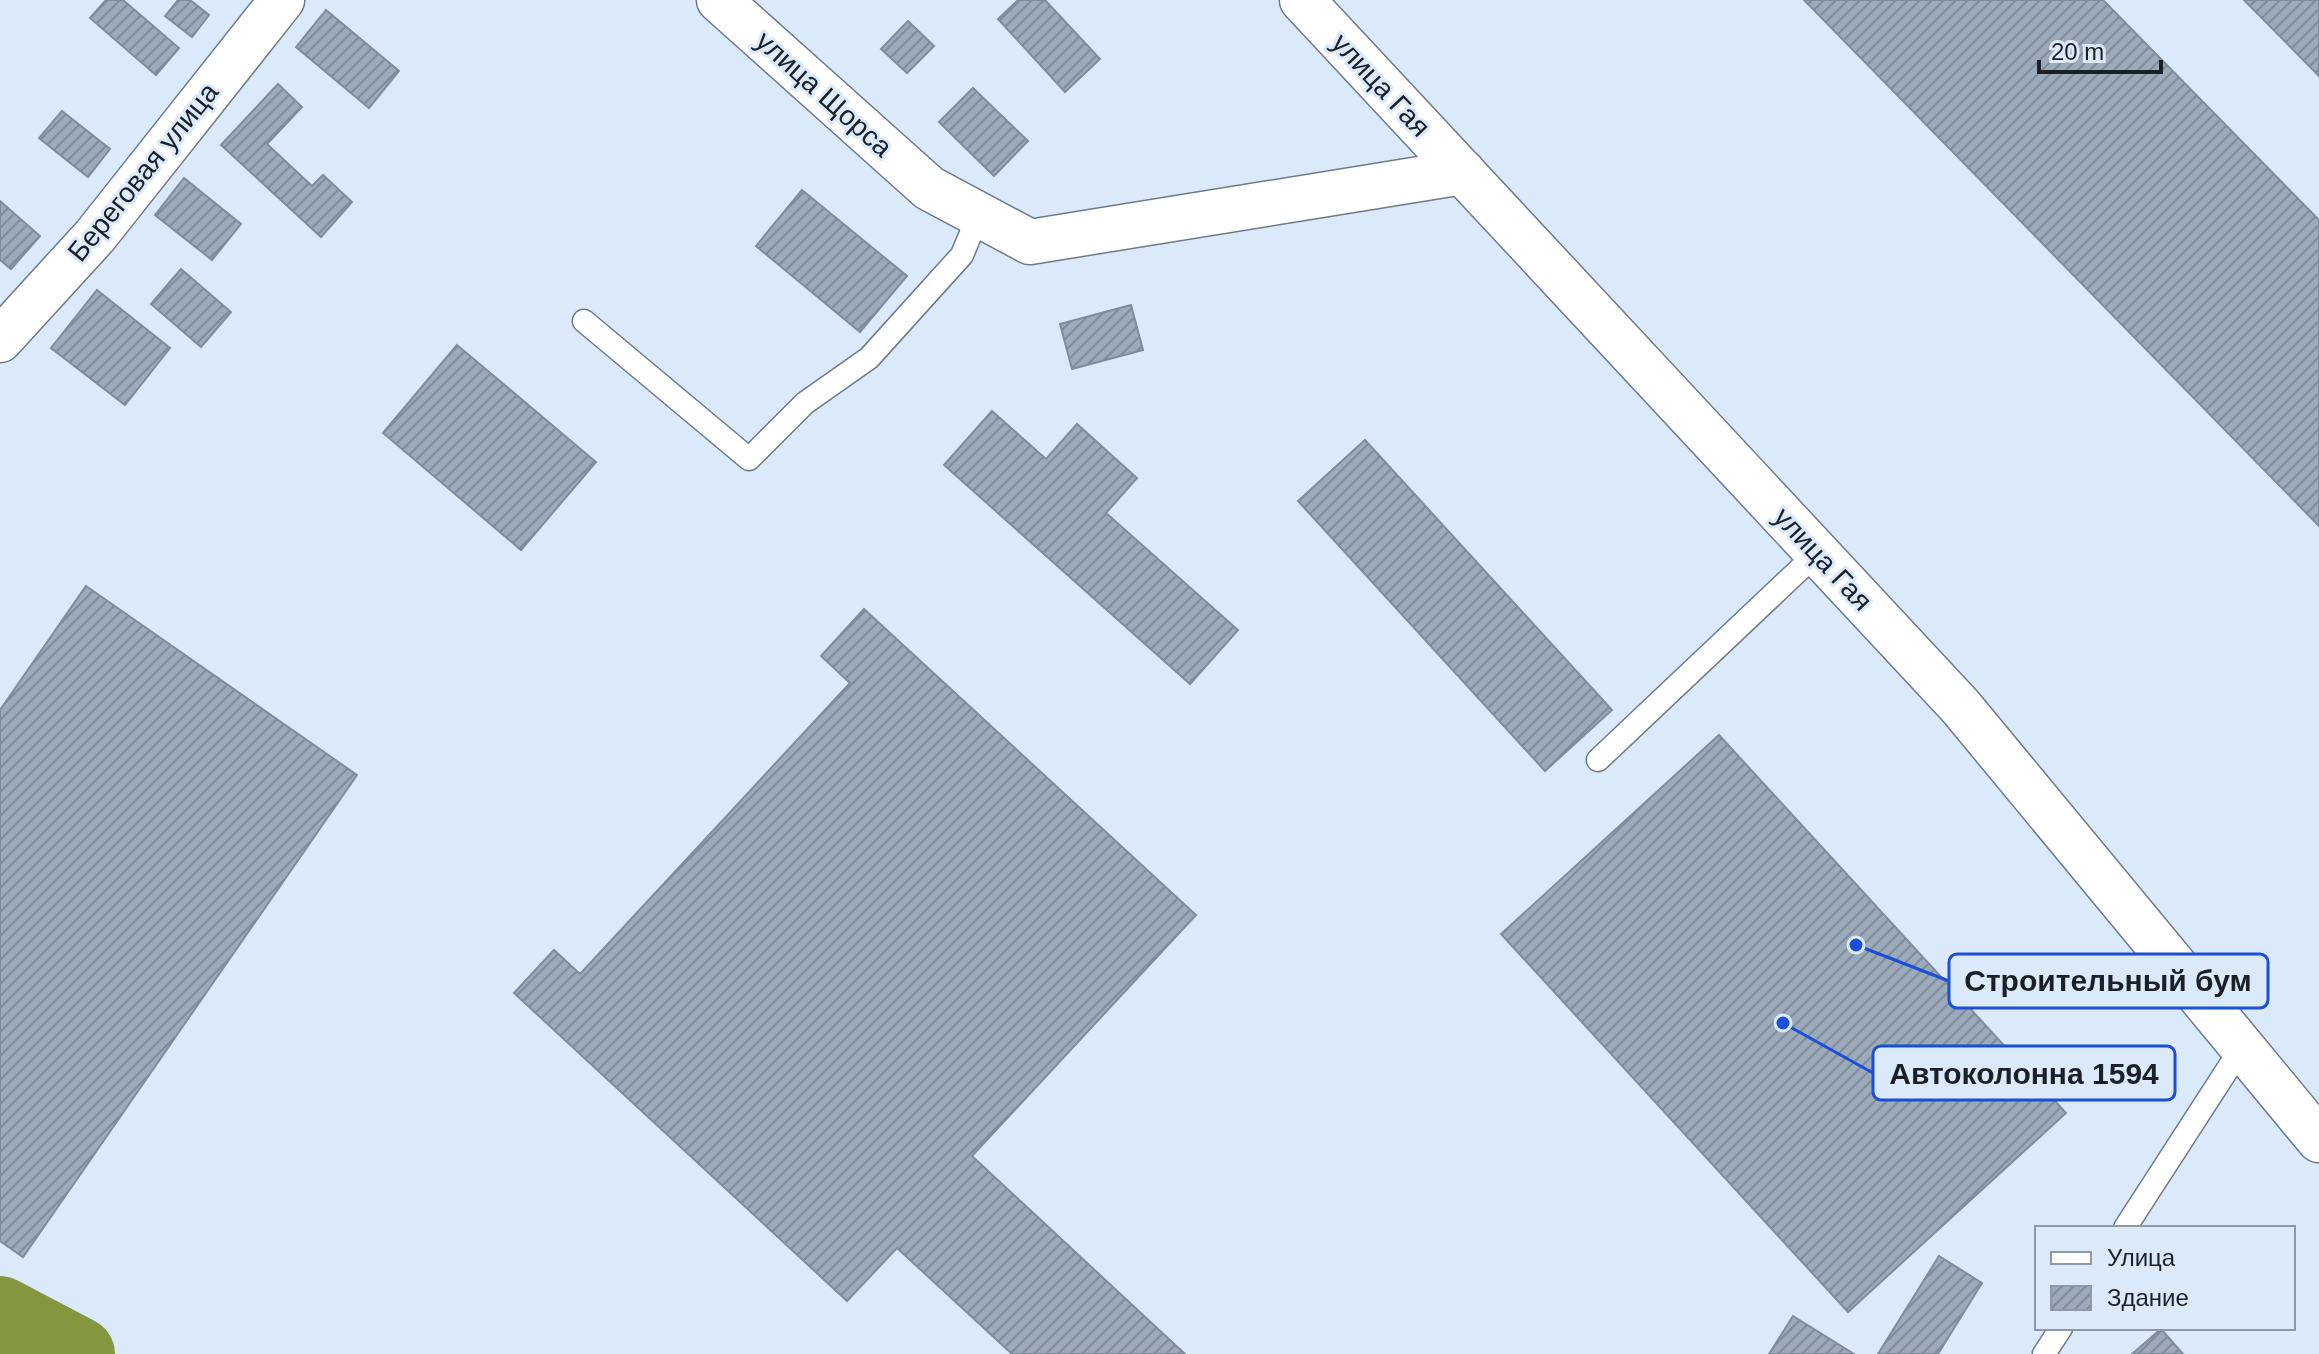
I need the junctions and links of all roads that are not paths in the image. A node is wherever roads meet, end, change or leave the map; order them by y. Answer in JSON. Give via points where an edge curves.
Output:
{"nodes":[{"id":1,"x":282,"y":0,"type":"edge"},
{"id":2,"x":719,"y":0,"type":"edge"},
{"id":3,"x":1302,"y":0,"type":"edge"},
{"id":4,"x":1463,"y":172,"type":"junction"},
{"id":5,"x":979,"y":214,"type":"junction"},
{"id":6,"x":584,"y":321,"type":"dead end"},
{"id":7,"x":0,"y":340,"type":"edge"},
{"id":8,"x":1817,"y":553,"type":"junction"},
{"id":9,"x":1598,"y":760,"type":"dead end"},
{"id":10,"x":2242,"y":1047,"type":"junction"},
{"id":11,"x":2319,"y":1140,"type":"edge"},
{"id":12,"x":2126,"y":1226,"type":"edge"},
{"id":13,"x":2060,"y":1330,"type":"edge"},
{"id":14,"x":2044,"y":1354,"type":"edge"}],
"edges":[{"from":1,"to":7,"type":"main road","name":"Береговая улица","via":[[95,236]]},
{"from":2,"to":5,"type":"main road","name":"улица Щорса","via":[[929,188]]},
{"from":3,"to":4,"type":"main road","name":"улица Гая"},
{"from":4,"to":5,"type":"main road","name":"улица Щорса","via":[[1030,242]]},
{"from":4,"to":8,"type":"main road","name":"улица Гая"},
{"from":5,"to":6,"type":"lane","via":[[962,255],[869,358],[805,403],[749,459]]},
{"from":8,"to":9,"type":"lane"},
{"from":8,"to":10,"type":"main road","name":"улица Гая","via":[[1960,706]]},
{"from":10,"to":11,"type":"main road","name":"улица Гая"},
{"from":10,"to":12,"type":"lane"},
{"from":13,"to":14,"type":"lane"}]}
